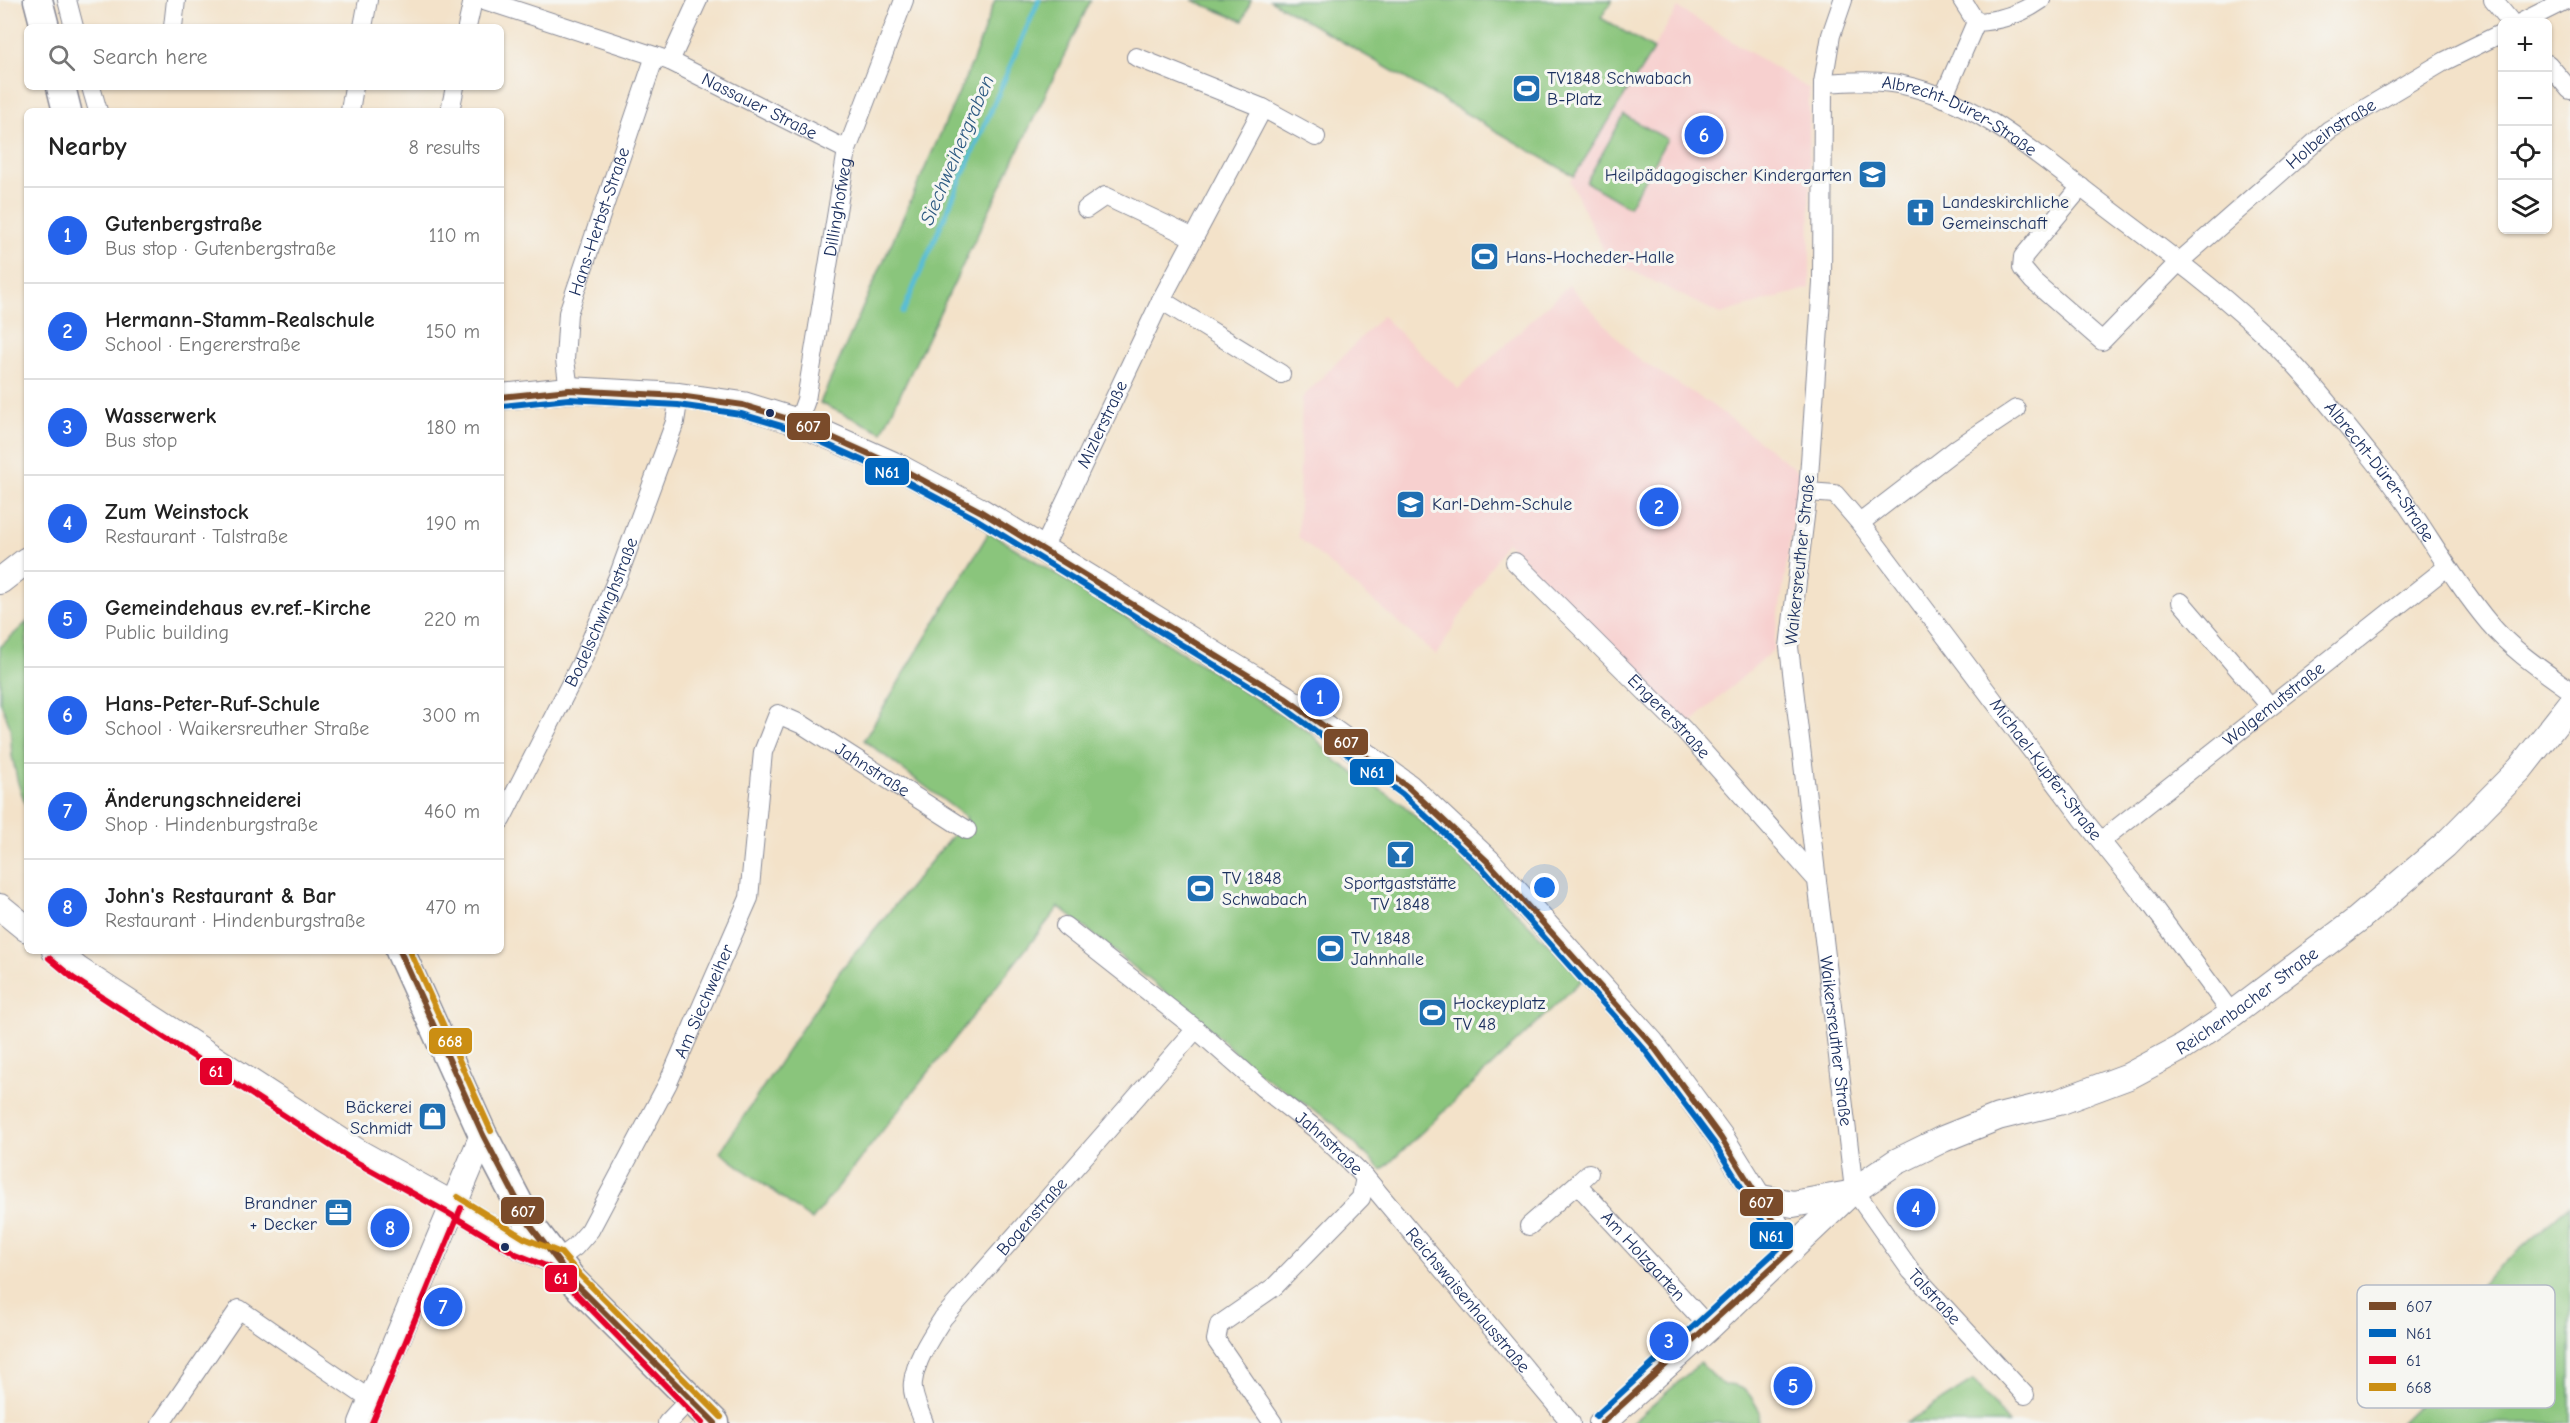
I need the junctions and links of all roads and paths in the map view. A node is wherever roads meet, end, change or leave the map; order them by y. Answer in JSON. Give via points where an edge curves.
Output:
{"nodes":[{"id":1,"x":38,"y":0,"type":"edge"},
{"id":2,"x":67,"y":0,"type":"edge"},
{"id":3,"x":176,"y":0,"type":"edge"},
{"id":4,"x":368,"y":0,"type":"edge"},
{"id":5,"x":473,"y":0,"type":"edge"},
{"id":6,"x":484,"y":0,"type":"edge"},
{"id":7,"x":698,"y":0,"type":"edge"},
{"id":8,"x":904,"y":0,"type":"edge"},
{"id":9,"x":1843,"y":0,"type":"edge"},
{"id":10,"x":1962,"y":0,"type":"edge"},
{"id":11,"x":2041,"y":0,"type":"edge"},
{"id":12,"x":2493,"y":0,"type":"edge"},
{"id":13,"x":2566,"y":0,"type":"edge"},
{"id":14,"x":2508,"y":18,"type":"edge"},
{"id":15,"x":2530,"y":18,"type":"edge"},
{"id":16,"x":1976,"y":22,"type":"junction"},
{"id":17,"x":44,"y":24,"type":"edge"},
{"id":18,"x":73,"y":24,"type":"edge"},
{"id":19,"x":173,"y":24,"type":"edge"},
{"id":20,"x":364,"y":24,"type":"edge"},
{"id":21,"x":468,"y":24,"type":"edge"},
{"id":22,"x":2498,"y":35,"type":"edge"},
{"id":23,"x":1136,"y":57,"type":"dead end"},
{"id":24,"x":663,"y":58,"type":"junction"},
{"id":25,"x":2552,"y":70,"type":"edge"},
{"id":26,"x":1823,"y":83,"type":"junction"},
{"id":27,"x":62,"y":90,"type":"edge"},
{"id":28,"x":92,"y":90,"type":"edge"},
{"id":29,"x":354,"y":90,"type":"edge"},
{"id":30,"x":454,"y":90,"type":"edge"},
{"id":31,"x":2570,"y":90,"type":"edge"},
{"id":32,"x":1943,"y":98,"type":"junction"},
{"id":33,"x":66,"y":108,"type":"edge"},
{"id":34,"x":97,"y":108,"type":"edge"},
{"id":35,"x":350,"y":108,"type":"edge"},
{"id":36,"x":451,"y":108,"type":"edge"},
{"id":37,"x":1263,"y":108,"type":"junction"},
{"id":38,"x":1316,"y":137,"type":"dead end"},
{"id":39,"x":848,"y":150,"type":"junction"},
{"id":40,"x":2080,"y":187,"type":"junction"},
{"id":41,"x":1086,"y":209,"type":"dead end"},
{"id":42,"x":1194,"y":238,"type":"junction"},
{"id":43,"x":2179,"y":262,"type":"junction"},
{"id":44,"x":1161,"y":300,"type":"junction"},
{"id":45,"x":1281,"y":374,"type":"dead end"},
{"id":46,"x":569,"y":390,"type":"junction"},
{"id":47,"x":679,"y":396,"type":"junction"},
{"id":48,"x":504,"y":397,"type":"edge"},
{"id":49,"x":2016,"y":409,"type":"dead end"},
{"id":50,"x":798,"y":423,"type":"junction"},
{"id":51,"x":1808,"y":492,"type":"junction"},
{"id":52,"x":1860,"y":523,"type":"junction"},
{"id":53,"x":1043,"y":549,"type":"junction"},
{"id":54,"x":24,"y":562,"type":"edge"},
{"id":55,"x":1515,"y":562,"type":"dead end"},
{"id":56,"x":2447,"y":567,"type":"junction"},
{"id":57,"x":0,"y":581,"type":"edge"},
{"id":58,"x":2181,"y":602,"type":"dead end"},
{"id":59,"x":2570,"y":690,"type":"edge"},
{"id":60,"x":2269,"y":705,"type":"junction"},
{"id":61,"x":2570,"y":705,"type":"edge"},
{"id":62,"x":778,"y":714,"type":"joint"},
{"id":63,"x":504,"y":814,"type":"edge"},
{"id":64,"x":967,"y":830,"type":"dead end"},
{"id":65,"x":2102,"y":840,"type":"junction"},
{"id":66,"x":1814,"y":877,"type":"junction"},
{"id":67,"x":0,"y":907,"type":"edge"},
{"id":68,"x":1065,"y":926,"type":"dead end"},
{"id":69,"x":24,"y":927,"type":"edge"},
{"id":70,"x":59,"y":954,"type":"edge"},
{"id":71,"x":401,"y":954,"type":"edge"},
{"id":72,"x":2232,"y":1014,"type":"junction"},
{"id":73,"x":1196,"y":1029,"type":"junction"},
{"id":74,"x":483,"y":1135,"type":"junction"},
{"id":75,"x":1365,"y":1177,"type":"junction"},
{"id":76,"x":1851,"y":1192,"type":"junction"},
{"id":77,"x":1756,"y":1197,"type":"junction"},
{"id":78,"x":453,"y":1205,"type":"junction"},
{"id":79,"x":1529,"y":1226,"type":"dead end"},
{"id":80,"x":1791,"y":1250,"type":"junction"},
{"id":81,"x":556,"y":1261,"type":"junction"},
{"id":82,"x":1709,"y":1327,"type":"junction"},
{"id":83,"x":2025,"y":1395,"type":"dead end"},
{"id":84,"x":690,"y":1398,"type":"junction"},
{"id":85,"x":367,"y":1412,"type":"edge"},
{"id":86,"x":161,"y":1423,"type":"edge"},
{"id":87,"x":667,"y":1423,"type":"edge"},
{"id":88,"x":716,"y":1423,"type":"edge"},
{"id":89,"x":924,"y":1423,"type":"edge"},
{"id":90,"x":1273,"y":1423,"type":"edge"},
{"id":91,"x":1571,"y":1423,"type":"edge"},
{"id":92,"x":1602,"y":1423,"type":"edge"}],
"edges":[{"from":1,"to":17,"type":"main road"},
{"from":2,"to":18,"type":"street"},
{"from":3,"to":19,"type":"street"},
{"from":4,"to":20,"type":"street"},
{"from":5,"to":21,"type":"street"},
{"from":6,"to":24,"type":"street","name":"Nassauer Straße"},
{"from":7,"to":24,"type":"street"},
{"from":8,"to":39,"type":"street","name":"Dillinghofweg"},
{"from":9,"to":26,"type":"street","name":"Waikersreuther Straße","via":[[1831,35]]},
{"from":10,"to":16,"type":"street"},
{"from":11,"to":16,"type":"street","via":[[1996,21]]},
{"from":12,"to":14,"type":"street"},
{"from":13,"to":15,"type":"street"},
{"from":16,"to":32,"type":"street"},
{"from":22,"to":43,"type":"street","name":"Holbeinstraße","via":[[2445,61],[2329,130]]},
{"from":23,"to":37,"type":"street"},
{"from":24,"to":39,"type":"street","name":"Nassauer Straße"},
{"from":24,"to":46,"type":"street","name":"Hans-Herbst-Straße","via":[[568,313],[565,360]]},
{"from":25,"to":31,"type":"street"},
{"from":26,"to":32,"type":"street","name":"Albrecht-Dürer-Straße","via":[[1869,81],[1903,85]]},
{"from":26,"to":51,"type":"street","name":"Waikersreuther Straße","via":[[1822,283]]},
{"from":27,"to":33,"type":"main road"},
{"from":28,"to":34,"type":"street"},
{"from":29,"to":35,"type":"street"},
{"from":30,"to":36,"type":"street"},
{"from":32,"to":40,"type":"street","name":"Albrecht-Dürer-Straße","via":[[2022,141]]},
{"from":37,"to":38,"type":"street"},
{"from":37,"to":42,"type":"street","name":"Mizlerstraße"},
{"from":39,"to":50,"type":"street","name":"Dillinghofweg","via":[[806,400]]},
{"from":40,"to":43,"type":"street","name":"Albrecht-Dürer-Straße"},
{"from":40,"to":43,"type":"street","via":[[2023,257],[2022,268],[2102,341]]},
{"from":41,"to":42,"type":"street","via":[[1105,196]]},
{"from":42,"to":44,"type":"street","name":"Mizlerstraße"},
{"from":43,"to":56,"type":"street","name":"Albrecht-Dürer-Straße","via":[[2256,326],[2302,373],[2380,467]]},
{"from":44,"to":45,"type":"street"},
{"from":44,"to":53,"type":"street","name":"Mizlerstraße"},
{"from":46,"to":47,"type":"street"},
{"from":46,"to":48,"type":"street"},
{"from":47,"to":50,"type":"street","via":[[743,405]]},
{"from":47,"to":63,"type":"street","name":"Bodelschwinghstraße","via":[[675,422],[615,584],[581,663]]},
{"from":49,"to":52,"type":"street"},
{"from":50,"to":53,"type":"street","via":[[896,466]]},
{"from":51,"to":52,"type":"street","name":"Michael-Kupfer-Straße","via":[[1835,494]]},
{"from":51,"to":66,"type":"street","name":"Waikersreuther Straße","via":[[1788,647]]},
{"from":52,"to":65,"type":"street","name":"Michael-Kupfer-Straße"},
{"from":53,"to":77,"type":"street","via":[[1285,698],[1408,786],[1488,862],[1651,1043],[1721,1137]]},
{"from":54,"to":57,"type":"street"},
{"from":55,"to":66,"type":"street","name":"Engererstraße","via":[[1684,730]]},
{"from":56,"to":59,"type":"street","name":"Albrecht-Dürer-Straße","via":[[2491,625],[2533,664]]},
{"from":56,"to":60,"type":"street","name":"Wolgemutstraße"},
{"from":58,"to":60,"type":"street"},
{"from":60,"to":65,"type":"street","name":"Wolgemutstraße"},
{"from":61,"to":72,"type":"street","name":"Reichenbacher Straße","via":[[2520,769],[2445,845],[2357,920]]},
{"from":62,"to":64,"type":"street","name":"Jahnstraße","via":[[803,725]]},
{"from":62,"to":81,"type":"street","name":"Am Siechweiher","via":[[763,752],[749,898],[668,1083],[624,1167],[590,1230]]},
{"from":65,"to":72,"type":"street","name":"Michael-Kupfer-Straße"},
{"from":66,"to":76,"type":"street","name":"Waikersreuther Straße"},
{"from":67,"to":69,"type":"street"},
{"from":68,"to":73,"type":"street","name":"Jahnstraße"},
{"from":70,"to":78,"type":"street","via":[[359,1153]]},
{"from":71,"to":74,"type":"main road"},
{"from":72,"to":76,"type":"street","name":"Reichenbacher Straße","via":[[2183,1047],[2129,1076],[2059,1102],[1998,1117],[1943,1139],[1896,1162]]},
{"from":73,"to":75,"type":"street","name":"Jahnstraße","via":[[1317,1130]]},
{"from":73,"to":89,"type":"street","name":"Bogenstraße","via":[[943,1318],[923,1352],[912,1382]]},
{"from":74,"to":78,"type":"street"},
{"from":74,"to":81,"type":"main road","via":[[530,1225]]},
{"from":75,"to":90,"type":"street","name":"Jahnstraße","via":[[1361,1198],[1282,1279],[1219,1325],[1216,1340]]},
{"from":75,"to":91,"type":"street","name":"Reichswaisenhausstraße"},
{"from":76,"to":77,"type":"street","via":[[1793,1204]]},
{"from":76,"to":80,"type":"street"},
{"from":76,"to":83,"type":"street","name":"Talstraße","via":[[1911,1271]]},
{"from":77,"to":80,"type":"street"},
{"from":78,"to":81,"type":"street","via":[[520,1246]]},
{"from":78,"to":85,"type":"street"},
{"from":79,"to":82,"type":"street","name":"Am Holzgarten","via":[[1583,1179]]},
{"from":80,"to":82,"type":"street"},
{"from":81,"to":84,"type":"main road"},
{"from":82,"to":92,"type":"street"},
{"from":84,"to":87,"type":"street"},
{"from":84,"to":88,"type":"main road"},
{"from":85,"to":86,"type":"street","via":[[239,1308]]}]}
